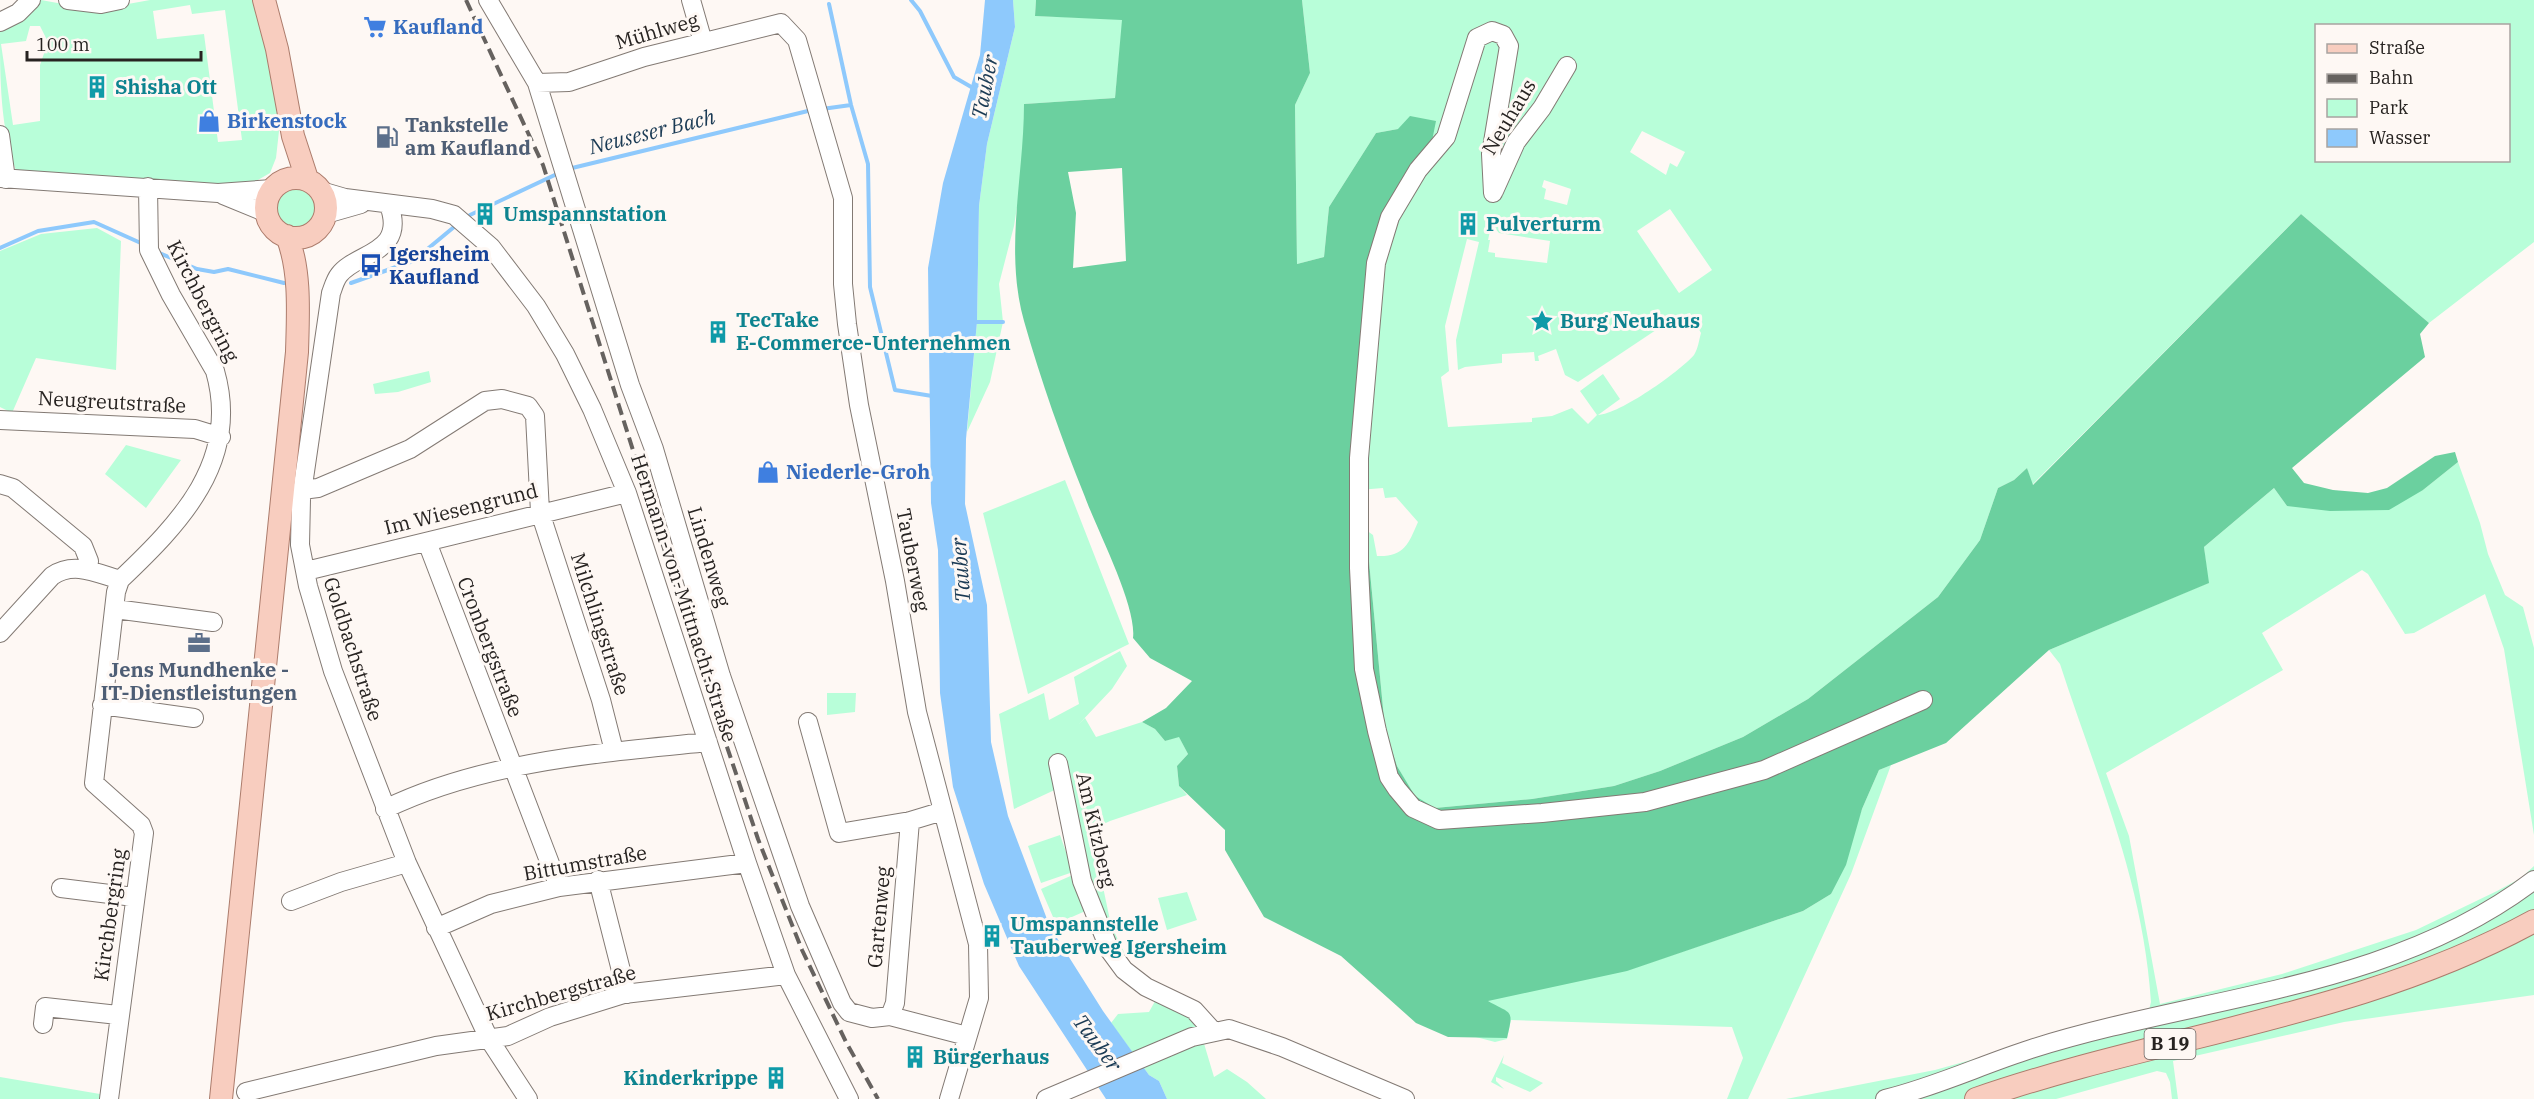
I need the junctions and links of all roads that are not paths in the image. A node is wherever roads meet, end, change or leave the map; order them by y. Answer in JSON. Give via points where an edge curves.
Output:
{"nodes":[{"id":1,"x":31,"y":0,"type":"edge"},
{"id":2,"x":68,"y":0,"type":"edge"},
{"id":3,"x":120,"y":0,"type":"edge"},
{"id":4,"x":264,"y":0,"type":"edge"},
{"id":5,"x":488,"y":0,"type":"edge"},
{"id":6,"x":691,"y":0,"type":"edge"},
{"id":7,"x":0,"y":22,"type":"edge"},
{"id":8,"x":787,"y":28,"type":"joint"},
{"id":9,"x":703,"y":42,"type":"junction"},
{"id":10,"x":1567,"y":66,"type":"dead end"},
{"id":11,"x":537,"y":83,"type":"junction"},
{"id":12,"x":0,"y":135,"type":"edge"},
{"id":13,"x":293,"y":136,"type":"junction"},
{"id":14,"x":3,"y":178,"type":"edge"},
{"id":15,"x":278,"y":185,"type":"junction"},
{"id":16,"x":314,"y":185,"type":"junction"},
{"id":17,"x":148,"y":187,"type":"junction"},
{"id":18,"x":218,"y":194,"type":"junction"},
{"id":19,"x":382,"y":204,"type":"junction"},
{"id":20,"x":267,"y":213,"type":"junction"},
{"id":21,"x":326,"y":214,"type":"junction"},
{"id":22,"x":297,"y":236,"type":"junction"},
{"id":23,"x":0,"y":420,"type":"edge"},
{"id":24,"x":221,"y":437,"type":"junction"},
{"id":25,"x":0,"y":484,"type":"edge"},
{"id":26,"x":302,"y":490,"type":"junction"},
{"id":27,"x":627,"y":493,"type":"junction"},
{"id":28,"x":540,"y":512,"type":"junction"},
{"id":29,"x":427,"y":542,"type":"junction"},
{"id":30,"x":88,"y":570,"type":"junction"},
{"id":31,"x":306,"y":571,"type":"junction"},
{"id":32,"x":120,"y":580,"type":"junction"},
{"id":33,"x":115,"y":609,"type":"junction"},
{"id":34,"x":213,"y":622,"type":"dead end"},
{"id":35,"x":0,"y":633,"type":"edge"},
{"id":36,"x":1923,"y":700,"type":"dead end"},
{"id":37,"x":102,"y":705,"type":"junction"},
{"id":38,"x":194,"y":718,"type":"dead end"},
{"id":39,"x":808,"y":722,"type":"dead end"},
{"id":40,"x":708,"y":741,"type":"junction"},
{"id":41,"x":614,"y":751,"type":"junction"},
{"id":42,"x":1058,"y":763,"type":"dead end"},
{"id":43,"x":514,"y":767,"type":"junction"},
{"id":44,"x":385,"y":809,"type":"junction"},
{"id":45,"x":943,"y":811,"type":"junction"},
{"id":46,"x":910,"y":821,"type":"junction"},
{"id":47,"x":407,"y":863,"type":"junction"},
{"id":48,"x":747,"y":863,"type":"junction"},
{"id":49,"x":598,"y":880,"type":"junction"},
{"id":50,"x":2534,"y":880,"type":"edge"},
{"id":51,"x":559,"y":887,"type":"junction"},
{"id":52,"x":61,"y":888,"type":"dead end"},
{"id":53,"x":134,"y":897,"type":"junction"},
{"id":54,"x":291,"y":901,"type":"dead end"},
{"id":55,"x":2534,"y":921,"type":"edge"},
{"id":56,"x":436,"y":928,"type":"junction"},
{"id":57,"x":786,"y":975,"type":"junction"},
{"id":58,"x":627,"y":994,"type":"junction"},
{"id":59,"x":118,"y":1015,"type":"junction"},
{"id":60,"x":890,"y":1016,"type":"junction"},
{"id":61,"x":43,"y":1024,"type":"dead end"},
{"id":62,"x":1213,"y":1031,"type":"junction"},
{"id":63,"x":967,"y":1036,"type":"junction"},
{"id":64,"x":489,"y":1039,"type":"junction"},
{"id":65,"x":246,"y":1092,"type":"dead end"},
{"id":66,"x":109,"y":1099,"type":"edge"},
{"id":67,"x":221,"y":1099,"type":"edge"},
{"id":68,"x":528,"y":1099,"type":"edge"},
{"id":69,"x":849,"y":1099,"type":"edge"},
{"id":70,"x":949,"y":1099,"type":"edge"},
{"id":71,"x":1046,"y":1099,"type":"edge"},
{"id":72,"x":1405,"y":1099,"type":"edge"},
{"id":73,"x":1885,"y":1099,"type":"edge"},
{"id":74,"x":1976,"y":1099,"type":"edge"}],
"edges":[{"from":1,"to":7,"type":"street","via":[[18,13]]},
{"from":2,"to":3,"type":"street","via":[[101,4]]},
{"from":4,"to":13,"type":"main road","via":[[278,50]]},
{"from":5,"to":11,"type":"street","name":"Lindenweg"},
{"from":6,"to":9,"type":"street"},
{"from":8,"to":9,"type":"street","name":"Mühlweg","via":[[782,23]]},
{"from":8,"to":45,"type":"street","name":"Tauberweg","via":[[797,40],[843,198],[843,284],[859,405],[917,712]]},
{"from":9,"to":11,"type":"street","name":"Mühlweg","via":[[569,82]]},
{"from":10,"to":36,"type":"street","name":"Neuhaus","via":[[1516,142],[1493,194],[1491,154],[1509,46],[1503,35],[1492,31],[1477,38],[1446,137],[1418,170],[1390,217],[1376,263],[1359,458],[1359,568],[1364,669],[1389,777],[1413,808],[1439,820],[1645,802],[1764,770]]},
{"from":11,"to":60,"type":"street","name":"Lindenweg","via":[[721,676],[800,906],[849,1012],[872,1018]]},
{"from":12,"to":14,"type":"street"},
{"from":13,"to":15,"type":"main road"},
{"from":13,"to":16,"type":"main road"},
{"from":14,"to":17,"type":"street"},
{"from":15,"to":16,"type":"main road","via":[[299,177]]},
{"from":15,"to":18,"type":"street"},
{"from":15,"to":20,"type":"main road","via":[[266,204]]},
{"from":16,"to":19,"type":"street","name":"Hermann-von-Mittnacht-Straße","via":[[345,198]]},
{"from":16,"to":21,"type":"main road","via":[[327,206]]},
{"from":17,"to":18,"type":"street"},
{"from":17,"to":24,"type":"street","name":"Kirchbergring","via":[[148,245],[171,295],[215,371]]},
{"from":18,"to":20,"type":"street"},
{"from":19,"to":21,"type":"street","name":"Hermann-von-Mittnacht-Straße"},
{"from":19,"to":26,"type":"street","name":"Goldbachstraße","via":[[392,225],[381,249],[339,274],[331,293]]},
{"from":19,"to":27,"type":"street","name":"Hermann-von-Mittnacht-Straße","via":[[453,215],[491,247],[536,306],[564,354]]},
{"from":20,"to":22,"type":"main road","via":[[273,227]]},
{"from":21,"to":22,"type":"main road","via":[[319,227]]},
{"from":22,"to":67,"type":"main road","via":[[292,248],[297,352]]},
{"from":23,"to":24,"type":"street","name":"Neugreutstraße","via":[[195,429]]},
{"from":24,"to":32,"type":"street","name":"Kirchbergring","via":[[205,482],[177,522]]},
{"from":25,"to":30,"type":"street","via":[[13,488],[83,546]]},
{"from":26,"to":28,"type":"street","name":"Milchlingstraße","via":[[318,488],[410,449],[485,401],[502,399],[528,406],[535,416]]},
{"from":26,"to":31,"type":"street","name":"Goldbachstraße","via":[[300,545]]},
{"from":27,"to":28,"type":"street","name":"Im Wiesengrund"},
{"from":27,"to":40,"type":"street","name":"Hermann-von-Mittnacht-Straße"},
{"from":28,"to":29,"type":"street","name":"Im Wiesengrund"},
{"from":28,"to":41,"type":"street","name":"Milchlingstraße"},
{"from":29,"to":31,"type":"street","name":"Im Wiesengrund"},
{"from":29,"to":43,"type":"street","name":"Cronbergstraße"},
{"from":30,"to":32,"type":"street"},
{"from":30,"to":35,"type":"street","via":[[70,567],[52,576]]},
{"from":31,"to":44,"type":"street","name":"Goldbachstraße","via":[[333,671]]},
{"from":32,"to":33,"type":"street","name":"Kirchbergring"},
{"from":33,"to":34,"type":"street"},
{"from":33,"to":37,"type":"street","name":"Kirchbergring"},
{"from":37,"to":38,"type":"street"},
{"from":37,"to":53,"type":"street","name":"Kirchbergring","via":[[94,783],[141,825],[144,833]]},
{"from":39,"to":46,"type":"street","via":[[839,833]]},
{"from":40,"to":41,"type":"street"},
{"from":40,"to":48,"type":"street","name":"Hermann-von-Mittnacht-Straße"},
{"from":41,"to":43,"type":"street"},
{"from":42,"to":62,"type":"street","name":"Am Kitzberg","via":[[1082,882],[1110,951],[1124,970],[1146,987],[1194,1010]]},
{"from":43,"to":44,"type":"street","via":[[416,794]]},
{"from":43,"to":51,"type":"street","name":"Cronbergstraße"},
{"from":44,"to":47,"type":"street","name":"Goldbachstraße"},
{"from":45,"to":46,"type":"street"},
{"from":45,"to":63,"type":"street","name":"Tauberweg","via":[[978,944],[979,998]]},
{"from":46,"to":60,"type":"street","name":"Gartenweg","via":[[895,1003]]},
{"from":47,"to":54,"type":"street"},
{"from":47,"to":56,"type":"street","name":"Goldbachstraße"},
{"from":48,"to":49,"type":"street","name":"Bittumstraße"},
{"from":48,"to":57,"type":"street","name":"Hermann-von-Mittnacht-Straße"},
{"from":49,"to":51,"type":"street","name":"Bittumstraße"},
{"from":49,"to":58,"type":"street"},
{"from":50,"to":73,"type":"street","via":[[2456,927],[2365,963],[2307,981],[2030,1049]]},
{"from":51,"to":56,"type":"street","name":"Bittumstraße","via":[[491,904]]},
{"from":52,"to":53,"type":"street"},
{"from":53,"to":59,"type":"street","name":"Kirchbergring"},
{"from":55,"to":74,"type":"main road","number":"B 19","via":[[2407,979]]},
{"from":56,"to":64,"type":"street","name":"Goldbachstraße"},
{"from":57,"to":58,"type":"street","name":"Kirchbergstraße"},
{"from":57,"to":69,"type":"street","name":"Hermann-von-Mittnacht-Straße"},
{"from":58,"to":64,"type":"street","name":"Kirchbergstraße","via":[[550,1017],[508,1036]]},
{"from":59,"to":61,"type":"street","via":[[45,1007]]},
{"from":59,"to":66,"type":"street","name":"Kirchbergring"},
{"from":60,"to":63,"type":"street","name":"Lindenweg"},
{"from":62,"to":71,"type":"street"},
{"from":62,"to":72,"type":"street","via":[[1229,1029],[1244,1033]]},
{"from":63,"to":70,"type":"street","name":"Tauberweg"},
{"from":64,"to":65,"type":"street","name":"Kirchbergstraße","via":[[436,1047]]},
{"from":64,"to":68,"type":"street","name":"Goldbachstraße"}]}
